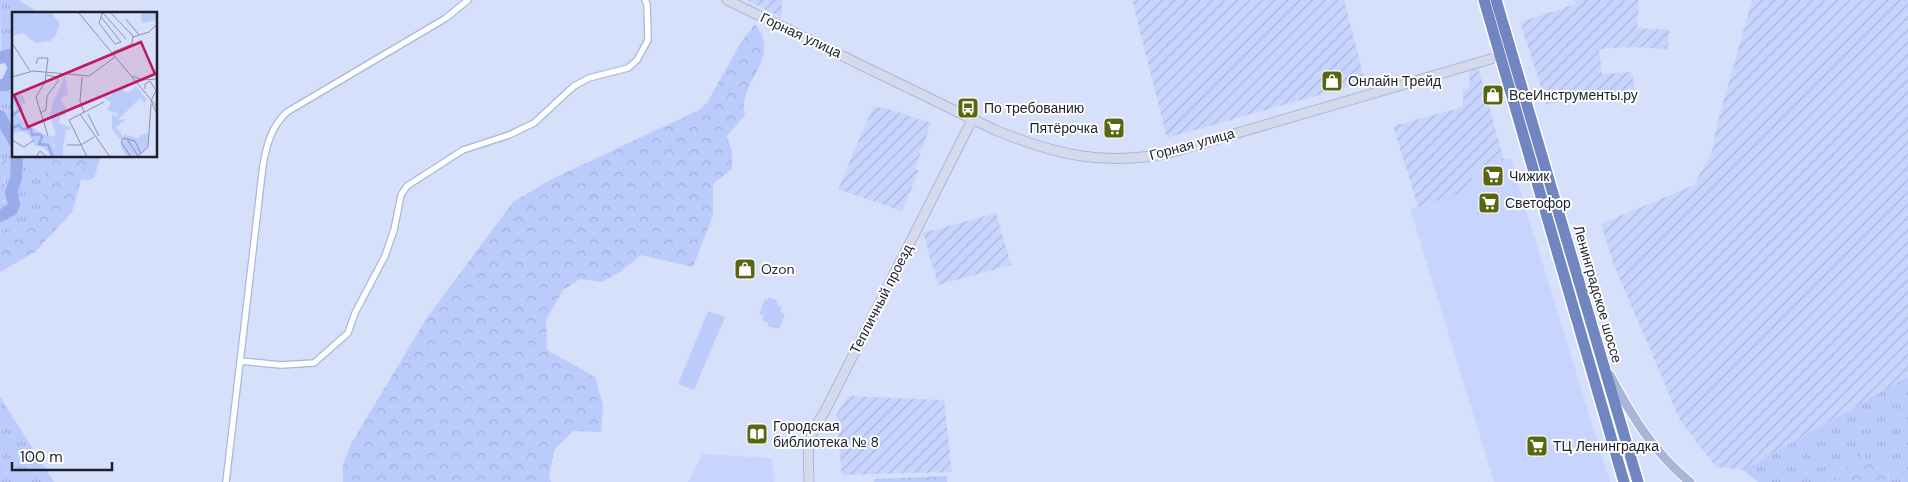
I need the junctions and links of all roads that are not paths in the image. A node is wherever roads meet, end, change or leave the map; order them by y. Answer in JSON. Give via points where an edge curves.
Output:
{"nodes":[{"id":1,"x":468,"y":0,"type":"edge"},
{"id":2,"x":645,"y":0,"type":"edge"},
{"id":3,"x":727,"y":0,"type":"edge"},
{"id":4,"x":1484,"y":0,"type":"edge"},
{"id":5,"x":1496,"y":0,"type":"edge"},
{"id":6,"x":1501,"y":56,"type":"junction"},
{"id":7,"x":972,"y":120,"type":"junction"},
{"id":8,"x":1600,"y":356,"type":"junction"},
{"id":9,"x":240,"y":360,"type":"junction"},
{"id":10,"x":226,"y":482,"type":"edge"},
{"id":11,"x":809,"y":482,"type":"edge"},
{"id":12,"x":1624,"y":482,"type":"edge"},
{"id":13,"x":1638,"y":482,"type":"edge"},
{"id":14,"x":1690,"y":482,"type":"edge"}],
"edges":[{"from":1,"to":9,"type":"street","via":[[446,18],[295,106],[277,121],[268,138],[263,165]]},
{"from":2,"to":9,"type":"street","via":[[648,40],[637,60],[628,68],[589,78],[574,86],[534,123],[463,150],[407,186],[401,195],[385,256],[348,333],[324,356],[314,363],[298,366]]},
{"from":3,"to":7,"type":"street","name":"Горная улица"},
{"from":4,"to":6,"type":"highway","name":"Ленинградское шоссе"},
{"from":5,"to":8,"type":"highway","name":"Ленинградское шоссе"},
{"from":6,"to":7,"type":"street","name":"Горная улица","via":[[1168,153],[1137,158],[1103,159],[1061,154]]},
{"from":6,"to":12,"type":"highway","name":"Ленинградское шоссе"},
{"from":7,"to":11,"type":"street","name":"Тепличный проезд","via":[[811,434],[808,444]]},
{"from":8,"to":13,"type":"highway","name":"Ленинградское шоссе"},
{"from":8,"to":14,"type":"main road","via":[[1642,431]]},
{"from":9,"to":10,"type":"street"}]}
